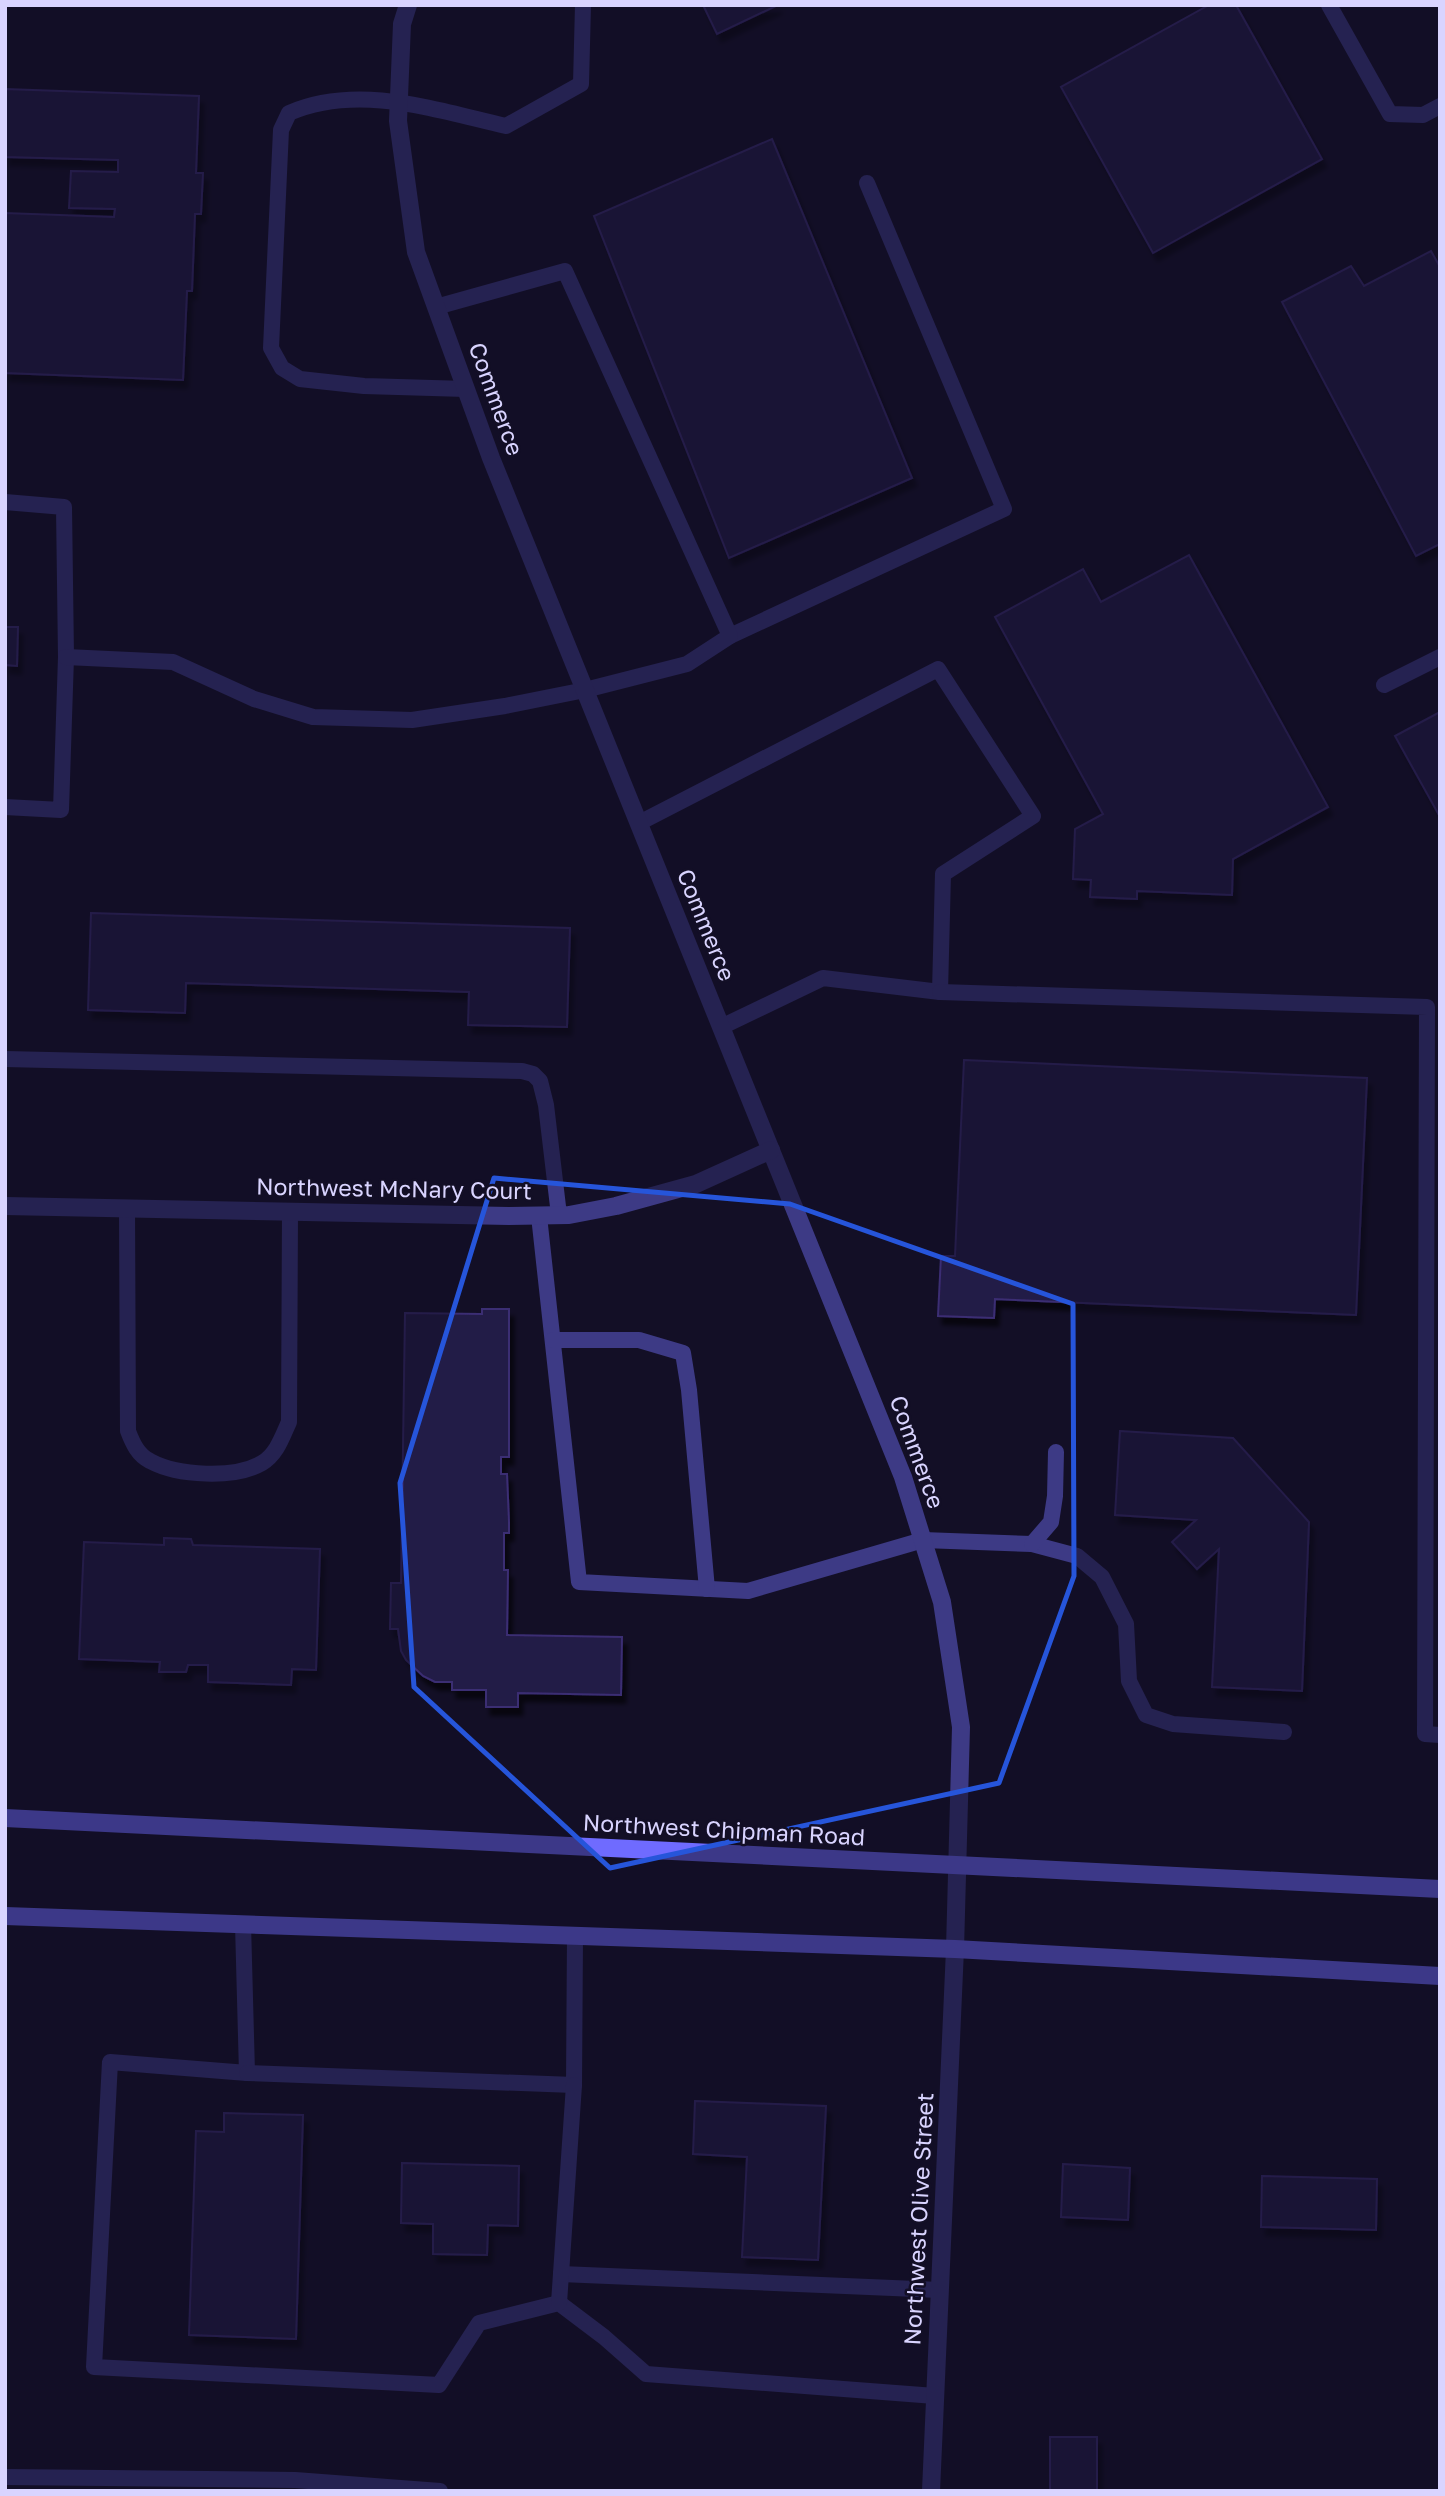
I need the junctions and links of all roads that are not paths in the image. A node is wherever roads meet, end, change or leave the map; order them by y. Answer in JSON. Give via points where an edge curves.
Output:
{"nodes":[{"id":1,"x":408,"y":5,"type":"edge"},
{"id":2,"x":583,"y":5,"type":"edge"},
{"id":3,"x":1329,"y":5,"type":"edge"},
{"id":4,"x":399,"y":102,"type":"junction"},
{"id":5,"x":1440,"y":106,"type":"edge"},
{"id":6,"x":867,"y":183,"type":"dead end"},
{"id":7,"x":436,"y":307,"type":"junction"},
{"id":8,"x":466,"y":389,"type":"junction"},
{"id":9,"x":5,"y":502,"type":"edge"},
{"id":10,"x":730,"y":636,"type":"junction"},
{"id":11,"x":66,"y":657,"type":"junction"},
{"id":12,"x":1440,"y":657,"type":"edge"},
{"id":13,"x":1384,"y":685,"type":"dead end"},
{"id":14,"x":585,"y":690,"type":"junction"},
{"id":15,"x":5,"y":807,"type":"edge"},
{"id":16,"x":639,"y":823,"type":"junction"},
{"id":17,"x":940,"y":992,"type":"junction"},
{"id":18,"x":721,"y":1027,"type":"junction"},
{"id":19,"x":5,"y":1059,"type":"edge"},
{"id":20,"x":771,"y":1150,"type":"junction"},
{"id":21,"x":5,"y":1206,"type":"edge"},
{"id":22,"x":127,"y":1209,"type":"junction"},
{"id":23,"x":290,"y":1212,"type":"junction"},
{"id":24,"x":559,"y":1215,"type":"junction"},
{"id":25,"x":539,"y":1216,"type":"junction"},
{"id":26,"x":553,"y":1340,"type":"junction"},
{"id":27,"x":1056,"y":1452,"type":"dead end"},
{"id":28,"x":1433,"y":1471,"type":"edge"},
{"id":29,"x":923,"y":1540,"type":"junction"},
{"id":30,"x":1032,"y":1545,"type":"junction"},
{"id":31,"x":707,"y":1589,"type":"junction"},
{"id":32,"x":1283,"y":1731,"type":"dead end"},
{"id":33,"x":1440,"y":1735,"type":"edge"},
{"id":34,"x":5,"y":1818,"type":"edge"},
{"id":35,"x":957,"y":1866,"type":"junction"},
{"id":36,"x":1440,"y":1889,"type":"edge"},
{"id":37,"x":5,"y":1916,"type":"edge"},
{"id":38,"x":243,"y":1924,"type":"junction"},
{"id":39,"x":575,"y":1936,"type":"junction"},
{"id":40,"x":955,"y":1949,"type":"junction"},
{"id":41,"x":1440,"y":1976,"type":"edge"},
{"id":42,"x":247,"y":2073,"type":"junction"},
{"id":43,"x":574,"y":2085,"type":"junction"},
{"id":44,"x":561,"y":2274,"type":"junction"},
{"id":45,"x":940,"y":2290,"type":"junction"},
{"id":46,"x":559,"y":2303,"type":"junction"},
{"id":47,"x":935,"y":2396,"type":"junction"},
{"id":48,"x":5,"y":2477,"type":"edge"},
{"id":49,"x":440,"y":2491,"type":"edge"},
{"id":50,"x":931,"y":2491,"type":"edge"}],
"edges":[{"from":1,"to":4,"type":"street","name":"Commerce","via":[[402,24]]},
{"from":2,"to":4,"type":"lane","via":[[581,84],[506,126]]},
{"from":3,"to":5,"type":"lane","via":[[1390,114],[1423,115]]},
{"from":4,"to":7,"type":"street","name":"Commerce","via":[[416,252]]},
{"from":4,"to":8,"type":"lane","via":[[333,100],[289,113],[281,130],[271,348],[282,368],[300,379]]},
{"from":6,"to":10,"type":"lane","via":[[1004,509]]},
{"from":7,"to":8,"type":"street","name":"Commerce"},
{"from":7,"to":10,"type":"lane","via":[[565,271]]},
{"from":8,"to":14,"type":"street","name":"Commerce"},
{"from":9,"to":11,"type":"lane","via":[[64,507]]},
{"from":10,"to":14,"type":"lane","via":[[687,664]]},
{"from":11,"to":14,"type":"lane","via":[[173,662],[254,699],[313,717],[412,720]]},
{"from":11,"to":15,"type":"lane","via":[[61,810]]},
{"from":12,"to":13,"type":"lane"},
{"from":14,"to":16,"type":"street","name":"Commerce"},
{"from":16,"to":17,"type":"lane","via":[[938,668],[1033,816],[943,874]]},
{"from":16,"to":18,"type":"street","name":"Commerce"},
{"from":17,"to":18,"type":"lane","via":[[823,978]]},
{"from":17,"to":28,"type":"lane","via":[[1427,1007]]},
{"from":18,"to":20,"type":"street","name":"Commerce"},
{"from":19,"to":24,"type":"lane","via":[[523,1071],[540,1081]]},
{"from":20,"to":24,"type":"street","name":"Northwest McNary Court","via":[[696,1184],[616,1206]]},
{"from":20,"to":29,"type":"street","name":"Commerce","via":[[903,1477]]},
{"from":21,"to":22,"type":"street","name":"Northwest McNary Court"},
{"from":22,"to":23,"type":"street","name":"Northwest McNary Court"},
{"from":22,"to":23,"type":"lane","via":[[128,1432],[148,1461],[176,1471],[221,1473],[263,1462],[278,1447],[289,1422]]},
{"from":23,"to":25,"type":"street","name":"Northwest McNary Court"},
{"from":24,"to":25,"type":"street","name":"Northwest McNary Court"},
{"from":25,"to":26,"type":"lane"},
{"from":26,"to":31,"type":"lane","via":[[639,1340],[683,1353]]},
{"from":26,"to":31,"type":"lane","via":[[579,1582]]},
{"from":27,"to":30,"type":"lane","via":[[1051,1522]]},
{"from":28,"to":33,"type":"lane","via":[[1425,1734]]},
{"from":29,"to":30,"type":"lane"},
{"from":29,"to":31,"type":"lane","via":[[748,1591]]},
{"from":29,"to":35,"type":"street","name":"Commerce","via":[[942,1602],[961,1727]]},
{"from":30,"to":32,"type":"lane","via":[[1077,1556],[1102,1577],[1126,1624],[1129,1681],[1146,1715],[1173,1724]]},
{"from":34,"to":35,"type":"main road","name":"Northwest Chipman Road"},
{"from":35,"to":36,"type":"main road","name":"Northwest Chipman Road"},
{"from":35,"to":40,"type":"street","name":"Commerce"},
{"from":37,"to":38,"type":"main road"},
{"from":38,"to":39,"type":"main road"},
{"from":38,"to":42,"type":"lane"},
{"from":39,"to":40,"type":"main road"},
{"from":39,"to":43,"type":"lane"},
{"from":40,"to":41,"type":"main road"},
{"from":40,"to":45,"type":"street","name":"Northwest Olive Street"},
{"from":42,"to":43,"type":"lane"},
{"from":42,"to":46,"type":"lane","via":[[110,2062],[94,2367],[439,2385],[479,2323]]},
{"from":43,"to":44,"type":"lane"},
{"from":44,"to":45,"type":"lane"},
{"from":44,"to":46,"type":"lane"},
{"from":45,"to":47,"type":"street","name":"Northwest Olive Street"},
{"from":46,"to":47,"type":"lane","via":[[646,2374]]},
{"from":47,"to":50,"type":"street","name":"Northwest Olive Street"},
{"from":48,"to":49,"type":"lane","via":[[295,2480]]}]}
